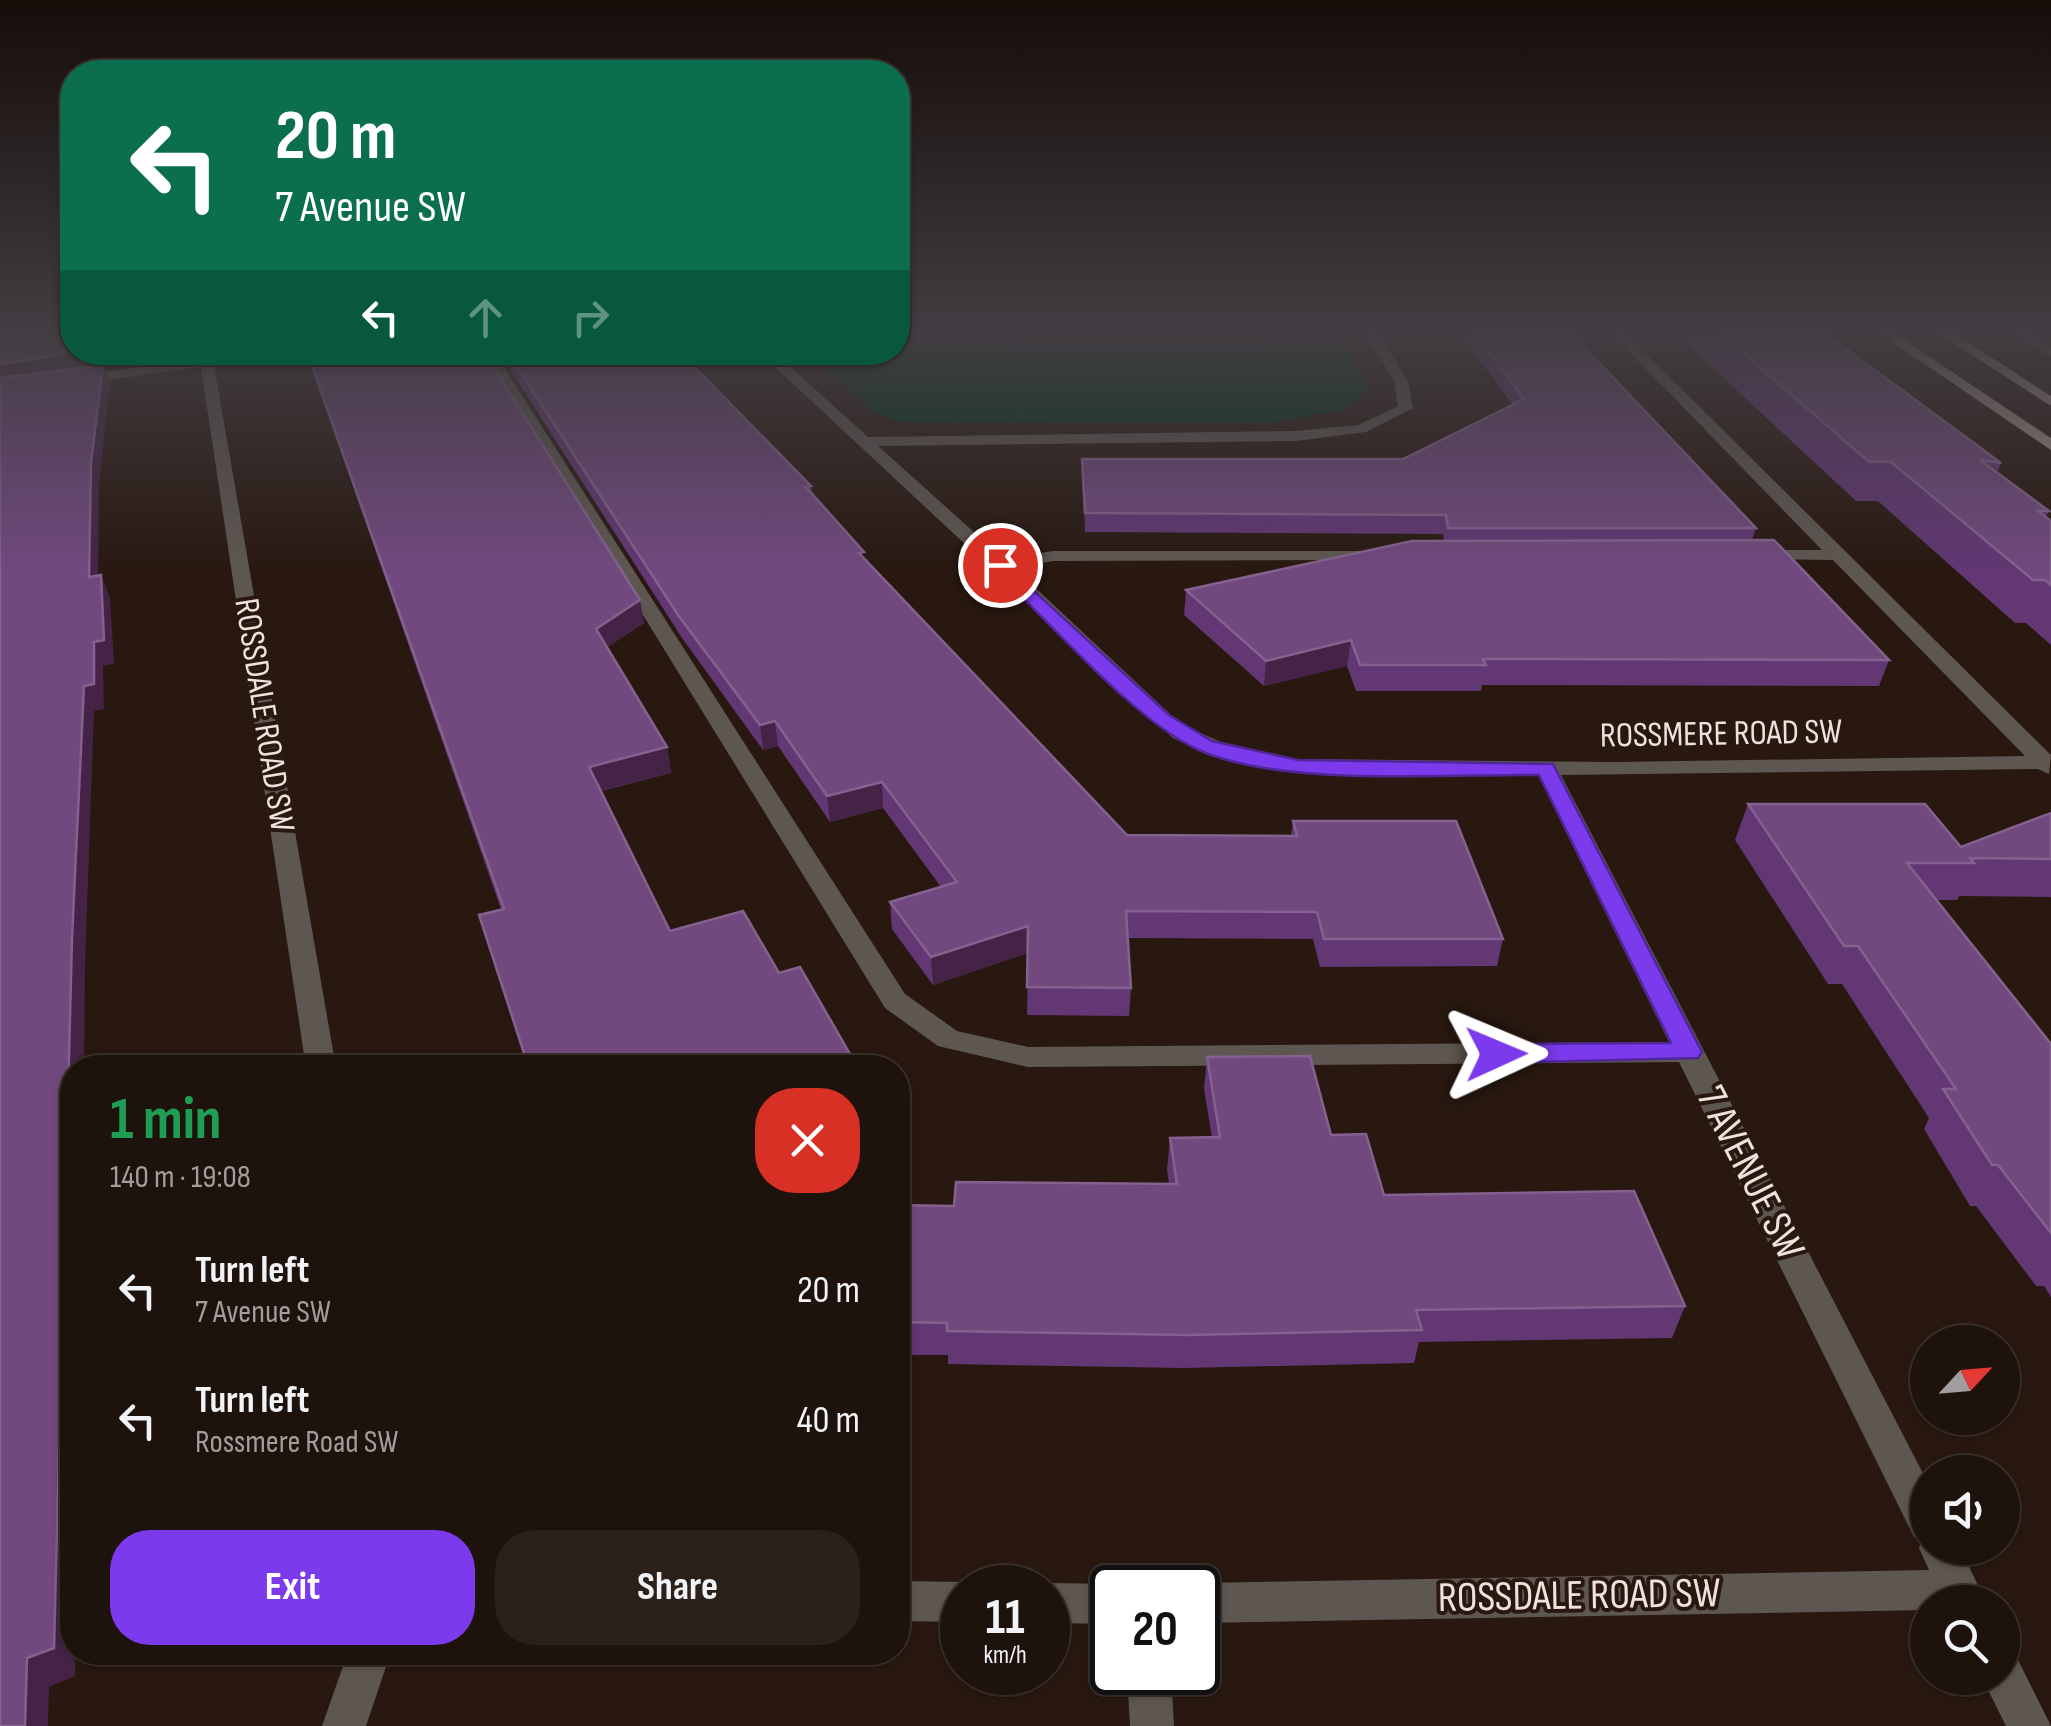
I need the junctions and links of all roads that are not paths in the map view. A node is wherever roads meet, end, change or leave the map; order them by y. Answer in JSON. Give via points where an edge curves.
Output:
{"nodes":[{"id":1,"x":215,"y":412,"type":"edge"},
{"id":2,"x":524,"y":412,"type":"edge"},
{"id":3,"x":831,"y":412,"type":"edge"},
{"id":4,"x":1398,"y":412,"type":"edge"},
{"id":5,"x":1694,"y":412,"type":"edge"},
{"id":6,"x":2001,"y":412,"type":"edge"},
{"id":7,"x":865,"y":442,"type":"junction"},
{"id":8,"x":2051,"y":445,"type":"edge"},
{"id":9,"x":1406,"y":555,"type":"edge"},
{"id":10,"x":1739,"y":555,"type":"edge"},
{"id":11,"x":1837,"y":555,"type":"junction"},
{"id":12,"x":1000,"y":565,"type":"junction"},
{"id":13,"x":2049,"y":765,"type":"edge"},
{"id":14,"x":1546,"y":768,"type":"junction"},
{"id":15,"x":1688,"y":1052,"type":"junction"},
{"id":16,"x":319,"y":1055,"type":"edge"},
{"id":17,"x":1910,"y":1489,"type":"edge"},
{"id":18,"x":1910,"y":1596,"type":"edge"},
{"id":19,"x":910,"y":1601,"type":"edge"},
{"id":20,"x":940,"y":1602,"type":"edge"},
{"id":21,"x":1220,"y":1603,"type":"edge"},
{"id":22,"x":365,"y":1665,"type":"edge"},
{"id":23,"x":1150,"y":1695,"type":"edge"},
{"id":24,"x":2013,"y":1695,"type":"edge"},
{"id":25,"x":344,"y":1726,"type":"edge"},
{"id":26,"x":1152,"y":1726,"type":"edge"},
{"id":27,"x":2029,"y":1726,"type":"edge"}],
"edges":[{"from":1,"to":16,"type":"street","name":"ROSSDALE ROAD SW"},
{"from":2,"to":15,"type":"street","via":[[895,1001],[948,1038],[1028,1056]]},
{"from":3,"to":7,"type":"street","name":"ROSSMERE ROAD SW"},
{"from":4,"to":7,"type":"street","via":[[1361,429],[1296,436]]},
{"from":5,"to":11,"type":"street"},
{"from":6,"to":8,"type":"main road"},
{"from":7,"to":12,"type":"street","name":"ROSSMERE ROAD SW"},
{"from":9,"to":12,"type":"street","via":[[1053,556]]},
{"from":10,"to":11,"type":"street"},
{"from":11,"to":13,"type":"street"},
{"from":12,"to":14,"type":"street","name":"ROSSMERE ROAD SW","via":[[1162,719],[1204,745],[1298,766]]},
{"from":13,"to":14,"type":"street","name":"ROSSMERE ROAD SW"},
{"from":14,"to":15,"type":"street","name":"7 AVENUE SW"},
{"from":15,"to":17,"type":"street","name":"7 AVENUE SW"},
{"from":18,"to":21,"type":"street","name":"ROSSDALE ROAD SW"},
{"from":19,"to":20,"type":"street"},
{"from":22,"to":25,"type":"street"},
{"from":23,"to":26,"type":"street"},
{"from":24,"to":27,"type":"street"}]}
